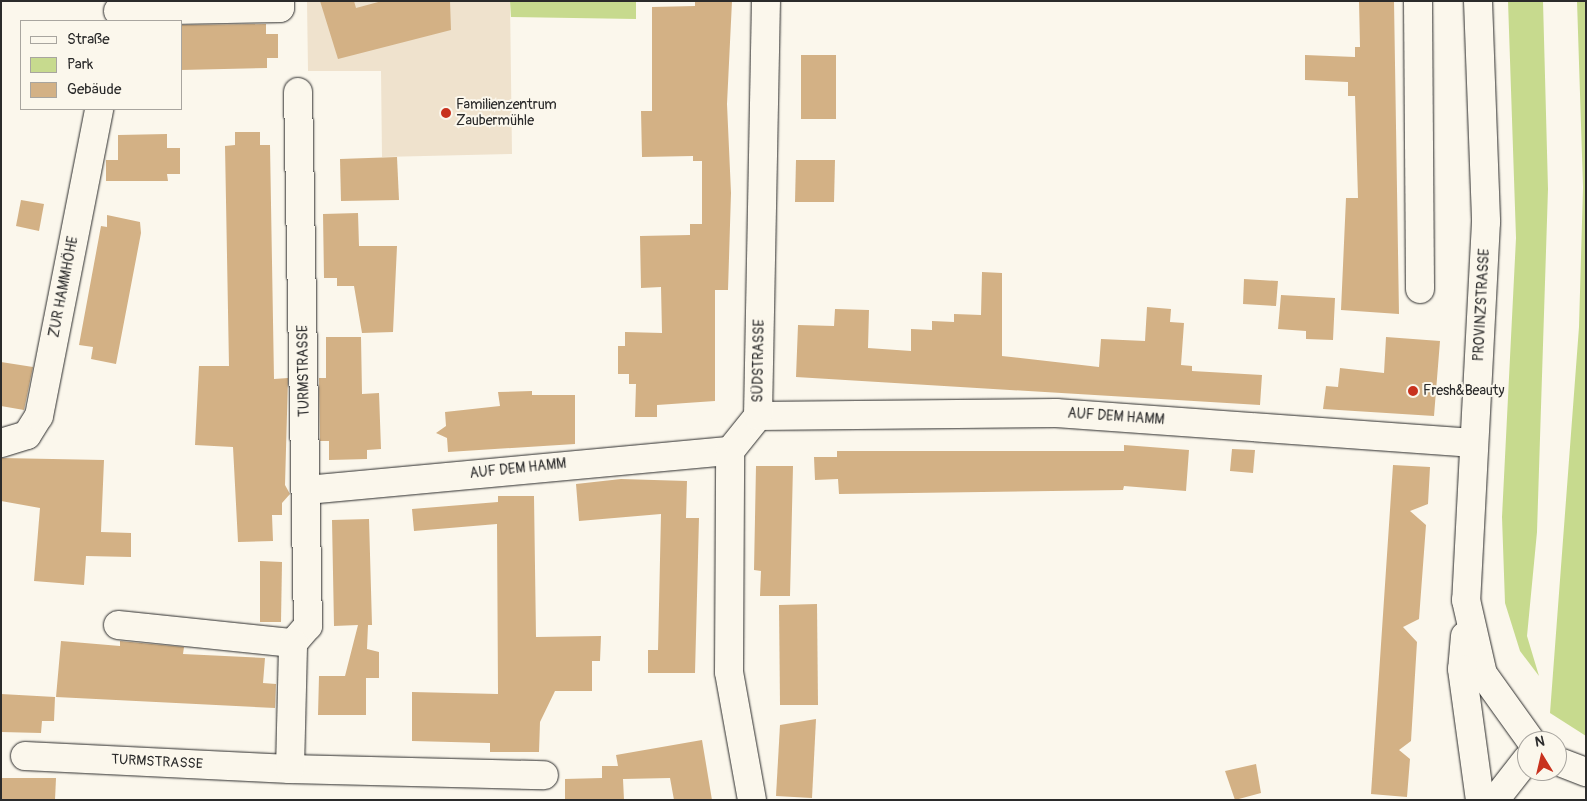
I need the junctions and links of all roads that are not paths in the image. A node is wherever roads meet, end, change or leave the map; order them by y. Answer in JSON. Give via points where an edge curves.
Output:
{"nodes":[{"id":1,"x":766,"y":1,"type":"edge"},
{"id":2,"x":1418,"y":1,"type":"edge"},
{"id":3,"x":1478,"y":1,"type":"edge"},
{"id":4,"x":280,"y":4,"type":"edge"},
{"id":5,"x":118,"y":11,"type":"edge"},
{"id":6,"x":298,"y":92,"type":"dead end"},
{"id":7,"x":99,"y":110,"type":"edge"},
{"id":8,"x":1420,"y":289,"type":"dead end"},
{"id":9,"x":758,"y":416,"type":"junction"},
{"id":10,"x":1,"y":443,"type":"edge"},
{"id":11,"x":1474,"y":443,"type":"junction"},
{"id":12,"x":730,"y":451,"type":"junction"},
{"id":13,"x":307,"y":490,"type":"junction"},
{"id":14,"x":1468,"y":614,"type":"junction"},
{"id":15,"x":118,"y":625,"type":"dead end"},
{"id":16,"x":293,"y":643,"type":"junction"},
{"id":17,"x":1524,"y":731,"type":"edge"},
{"id":18,"x":25,"y":756,"type":"dead end"},
{"id":19,"x":1567,"y":765,"type":"edge"},
{"id":20,"x":290,"y":769,"type":"junction"},
{"id":21,"x":1517,"y":771,"type":"edge"},
{"id":22,"x":1586,"y":772,"type":"edge"},
{"id":23,"x":544,"y":775,"type":"dead end"},
{"id":24,"x":752,"y":800,"type":"edge"},
{"id":25,"x":1480,"y":800,"type":"edge"},
{"id":26,"x":1494,"y":800,"type":"edge"}],
"edges":[{"from":1,"to":9,"type":"street","name":"SÜDSTRASSE"},
{"from":2,"to":8,"type":"street"},
{"from":3,"to":11,"type":"street","name":"PROVINZSTRASSE","via":[[1486,207]]},
{"from":4,"to":5,"type":"street"},
{"from":6,"to":13,"type":"street","name":"TURMSTRASSE"},
{"from":7,"to":10,"type":"street","name":"ZUR HAMMHÖHE","via":[[39,416],[27,435]]},
{"from":9,"to":11,"type":"street","name":"AUF DEM HAMM","via":[[1056,413]]},
{"from":9,"to":12,"type":"street","name":"SÜDSTRASSE"},
{"from":11,"to":14,"type":"street","name":"PROVINZSTRASSE"},
{"from":12,"to":13,"type":"street","name":"AUF DEM HAMM"},
{"from":12,"to":24,"type":"street","via":[[729,672]]},
{"from":13,"to":16,"type":"street","name":"TURMSTRASSE","via":[[310,614],[306,630]]},
{"from":14,"to":17,"type":"street","name":"PROVINZSTRASSE","via":[[1484,674]]},
{"from":14,"to":25,"type":"street","via":[[1462,669]]},
{"from":15,"to":16,"type":"street"},
{"from":16,"to":20,"type":"street"},
{"from":18,"to":20,"type":"street","name":"TURMSTRASSE"},
{"from":19,"to":22,"type":"street"},
{"from":20,"to":23,"type":"street","name":"TURMSTRASSE"},
{"from":21,"to":26,"type":"street"}]}
